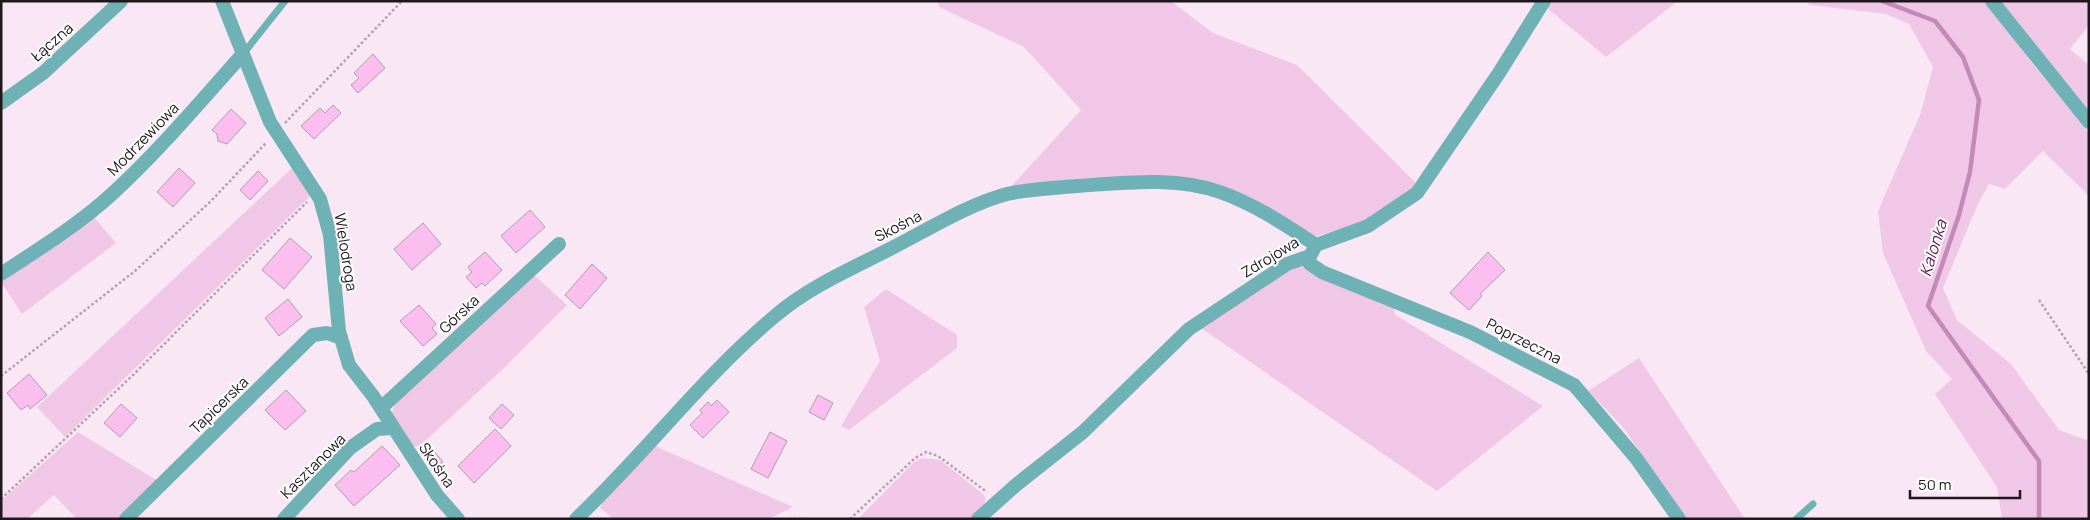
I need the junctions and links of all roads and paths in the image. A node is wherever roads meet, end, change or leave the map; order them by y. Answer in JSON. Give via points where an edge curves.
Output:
{"nodes":[{"id":1,"x":121,"y":1,"type":"edge"},
{"id":2,"x":222,"y":1,"type":"edge"},
{"id":3,"x":285,"y":1,"type":"edge"},
{"id":4,"x":402,"y":1,"type":"edge"},
{"id":5,"x":1544,"y":1,"type":"edge"},
{"id":6,"x":1992,"y":1,"type":"edge"},
{"id":7,"x":242,"y":55,"type":"junction"},
{"id":8,"x":1,"y":103,"type":"edge"},
{"id":9,"x":2089,"y":122,"type":"edge"},
{"id":10,"x":276,"y":132,"type":"junction"},
{"id":11,"x":316,"y":193,"type":"junction"},
{"id":12,"x":559,"y":244,"type":"dead end"},
{"id":13,"x":1313,"y":250,"type":"junction"},
{"id":14,"x":1,"y":274,"type":"edge"},
{"id":15,"x":2039,"y":300,"type":"dead end"},
{"id":16,"x":341,"y":338,"type":"junction"},
{"id":17,"x":2089,"y":374,"type":"edge"},
{"id":18,"x":1,"y":376,"type":"edge"},
{"id":19,"x":381,"y":408,"type":"junction"},
{"id":20,"x":393,"y":428,"type":"junction"},
{"id":21,"x":1,"y":499,"type":"edge"},
{"id":22,"x":998,"y":500,"type":"junction"},
{"id":23,"x":1813,"y":504,"type":"dead end"},
{"id":24,"x":126,"y":519,"type":"edge"},
{"id":25,"x":284,"y":519,"type":"edge"},
{"id":26,"x":458,"y":519,"type":"edge"},
{"id":27,"x":576,"y":519,"type":"edge"},
{"id":28,"x":789,"y":519,"type":"edge"},
{"id":29,"x":808,"y":519,"type":"edge"},
{"id":30,"x":850,"y":519,"type":"edge"},
{"id":31,"x":978,"y":519,"type":"edge"},
{"id":32,"x":1679,"y":519,"type":"edge"},
{"id":33,"x":1796,"y":519,"type":"edge"}],
"edges":[{"from":1,"to":8,"type":"street","name":"Łączna","via":[[43,73]]},
{"from":2,"to":7,"type":"street","name":"Wielodroga"},
{"from":3,"to":7,"type":"lane","name":"Modrzewiowa"},
{"from":4,"to":10,"type":"path"},
{"from":5,"to":13,"type":"street","name":"Zdrojowa","via":[[1499,73],[1416,192],[1368,226]]},
{"from":6,"to":9,"type":"street"},
{"from":7,"to":10,"type":"street","name":"Wielodroga"},
{"from":7,"to":14,"type":"street","name":"Modrzewiowa","via":[[152,155],[111,194],[67,230]]},
{"from":10,"to":11,"type":"street","name":"Wielodroga"},
{"from":10,"to":18,"type":"path","via":[[210,202],[135,270]]},
{"from":11,"to":16,"type":"street","name":"Wielodroga","via":[[330,235]]},
{"from":11,"to":21,"type":"path","via":[[132,376]]},
{"from":12,"to":19,"type":"street","name":"Górska"},
{"from":13,"to":22,"type":"street","name":"Zdrojowa","via":[[1189,329],[1083,432]]},
{"from":13,"to":27,"type":"street","name":"Skośna","via":[[1284,224],[1219,192],[1183,183],[1140,182],[1007,194],[846,270],[776,314],[691,395]]},
{"from":13,"to":32,"type":"street","name":"Poprzeczna","via":[[1309,263],[1322,272],[1470,332],[1574,385],[1636,458]]},
{"from":15,"to":17,"type":"path"},
{"from":16,"to":19,"type":"street","name":"Wielodroga","via":[[349,366]]},
{"from":16,"to":24,"type":"street","name":"Tapicerska","via":[[327,333],[314,335]]},
{"from":19,"to":20,"type":"street","name":"Wielodroga"},
{"from":20,"to":25,"type":"street","name":"Kasztanowa","via":[[377,429],[350,448]]},
{"from":20,"to":26,"type":"street","name":"Skośna","via":[[437,495]]},
{"from":22,"to":30,"type":"path","via":[[938,456],[926,452],[915,458]]},
{"from":22,"to":31,"type":"street","name":"Zdrojowa"},
{"from":23,"to":33,"type":"lane"},
{"from":28,"to":29,"type":"path"}]}
